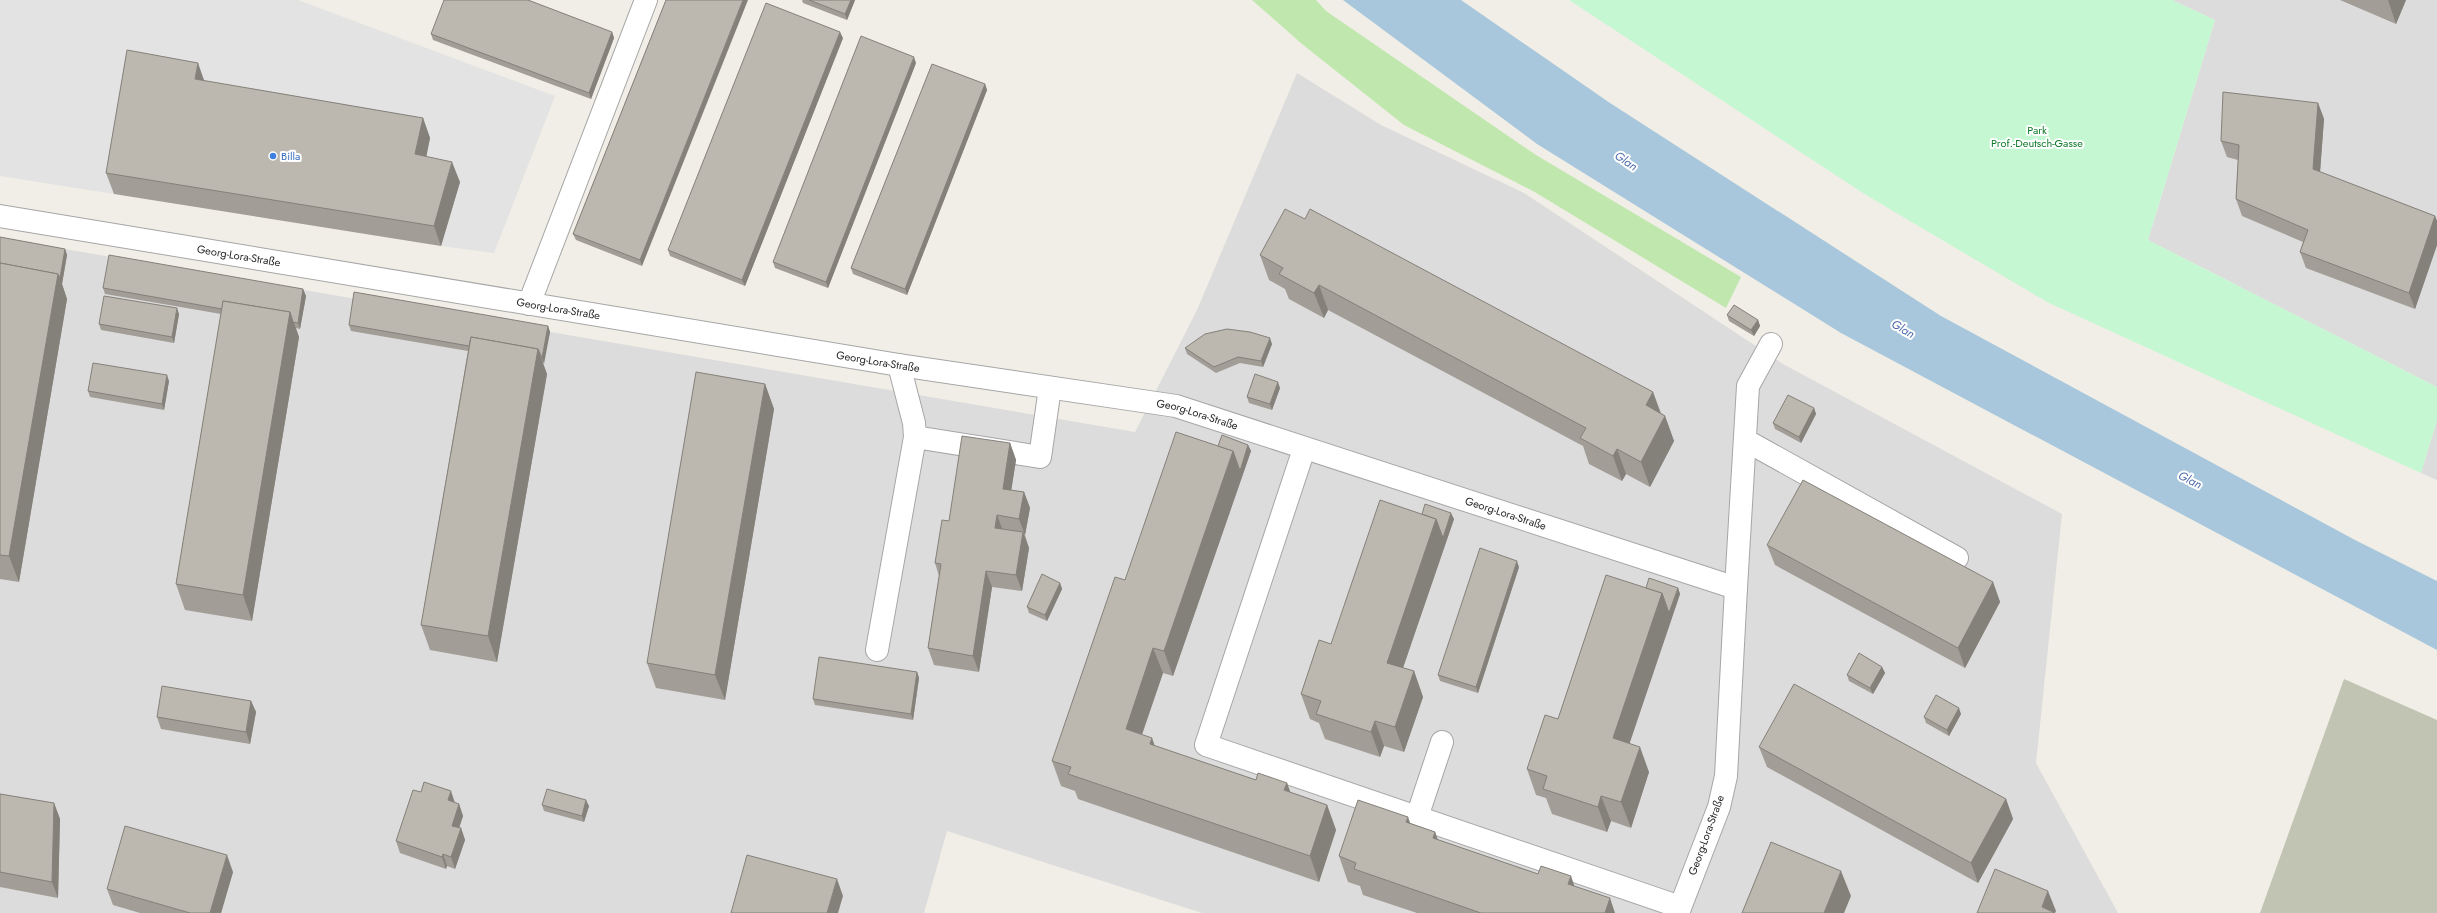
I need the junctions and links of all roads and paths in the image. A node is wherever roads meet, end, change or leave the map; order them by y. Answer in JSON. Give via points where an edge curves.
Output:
{"nodes":[{"id":1,"x":646,"y":0,"type":"edge"},
{"id":2,"x":0,"y":216,"type":"edge"},
{"id":3,"x":529,"y":304,"type":"junction"},
{"id":4,"x":1771,"y":344,"type":"dead end"},
{"id":5,"x":899,"y":365,"type":"junction"},
{"id":6,"x":1050,"y":388,"type":"junction"},
{"id":7,"x":914,"y":437,"type":"junction"},
{"id":8,"x":1745,"y":440,"type":"junction"},
{"id":9,"x":1304,"y":449,"type":"junction"},
{"id":10,"x":1957,"y":558,"type":"dead end"},
{"id":11,"x":1736,"y":588,"type":"junction"},
{"id":12,"x":877,"y":650,"type":"dead end"},
{"id":13,"x":1442,"y":742,"type":"dead end"},
{"id":14,"x":1417,"y":817,"type":"junction"},
{"id":15,"x":1679,"y":910,"type":"edge"}],
"edges":[{"from":1,"to":3,"type":"street"},
{"from":2,"to":3,"type":"street","name":"Georg-Lora-Straße"},
{"from":3,"to":5,"type":"street","name":"Georg-Lora-Straße"},
{"from":4,"to":8,"type":"street","name":"Georg-Lora-Straße","via":[[1748,386]]},
{"from":5,"to":6,"type":"street","name":"Georg-Lora-Straße"},
{"from":5,"to":7,"type":"street","via":[[914,423]]},
{"from":6,"to":7,"type":"street","via":[[1040,457]]},
{"from":6,"to":9,"type":"street","name":"Georg-Lora-Straße","via":[[1176,406]]},
{"from":7,"to":12,"type":"street"},
{"from":8,"to":10,"type":"street"},
{"from":8,"to":11,"type":"street","name":"Georg-Lora-Straße"},
{"from":9,"to":11,"type":"street","name":"Georg-Lora-Straße"},
{"from":9,"to":14,"type":"street","via":[[1206,745]]},
{"from":11,"to":15,"type":"street","name":"Georg-Lora-Straße","via":[[1726,776],[1719,807]]},
{"from":13,"to":14,"type":"street"},
{"from":14,"to":15,"type":"street"}]}
